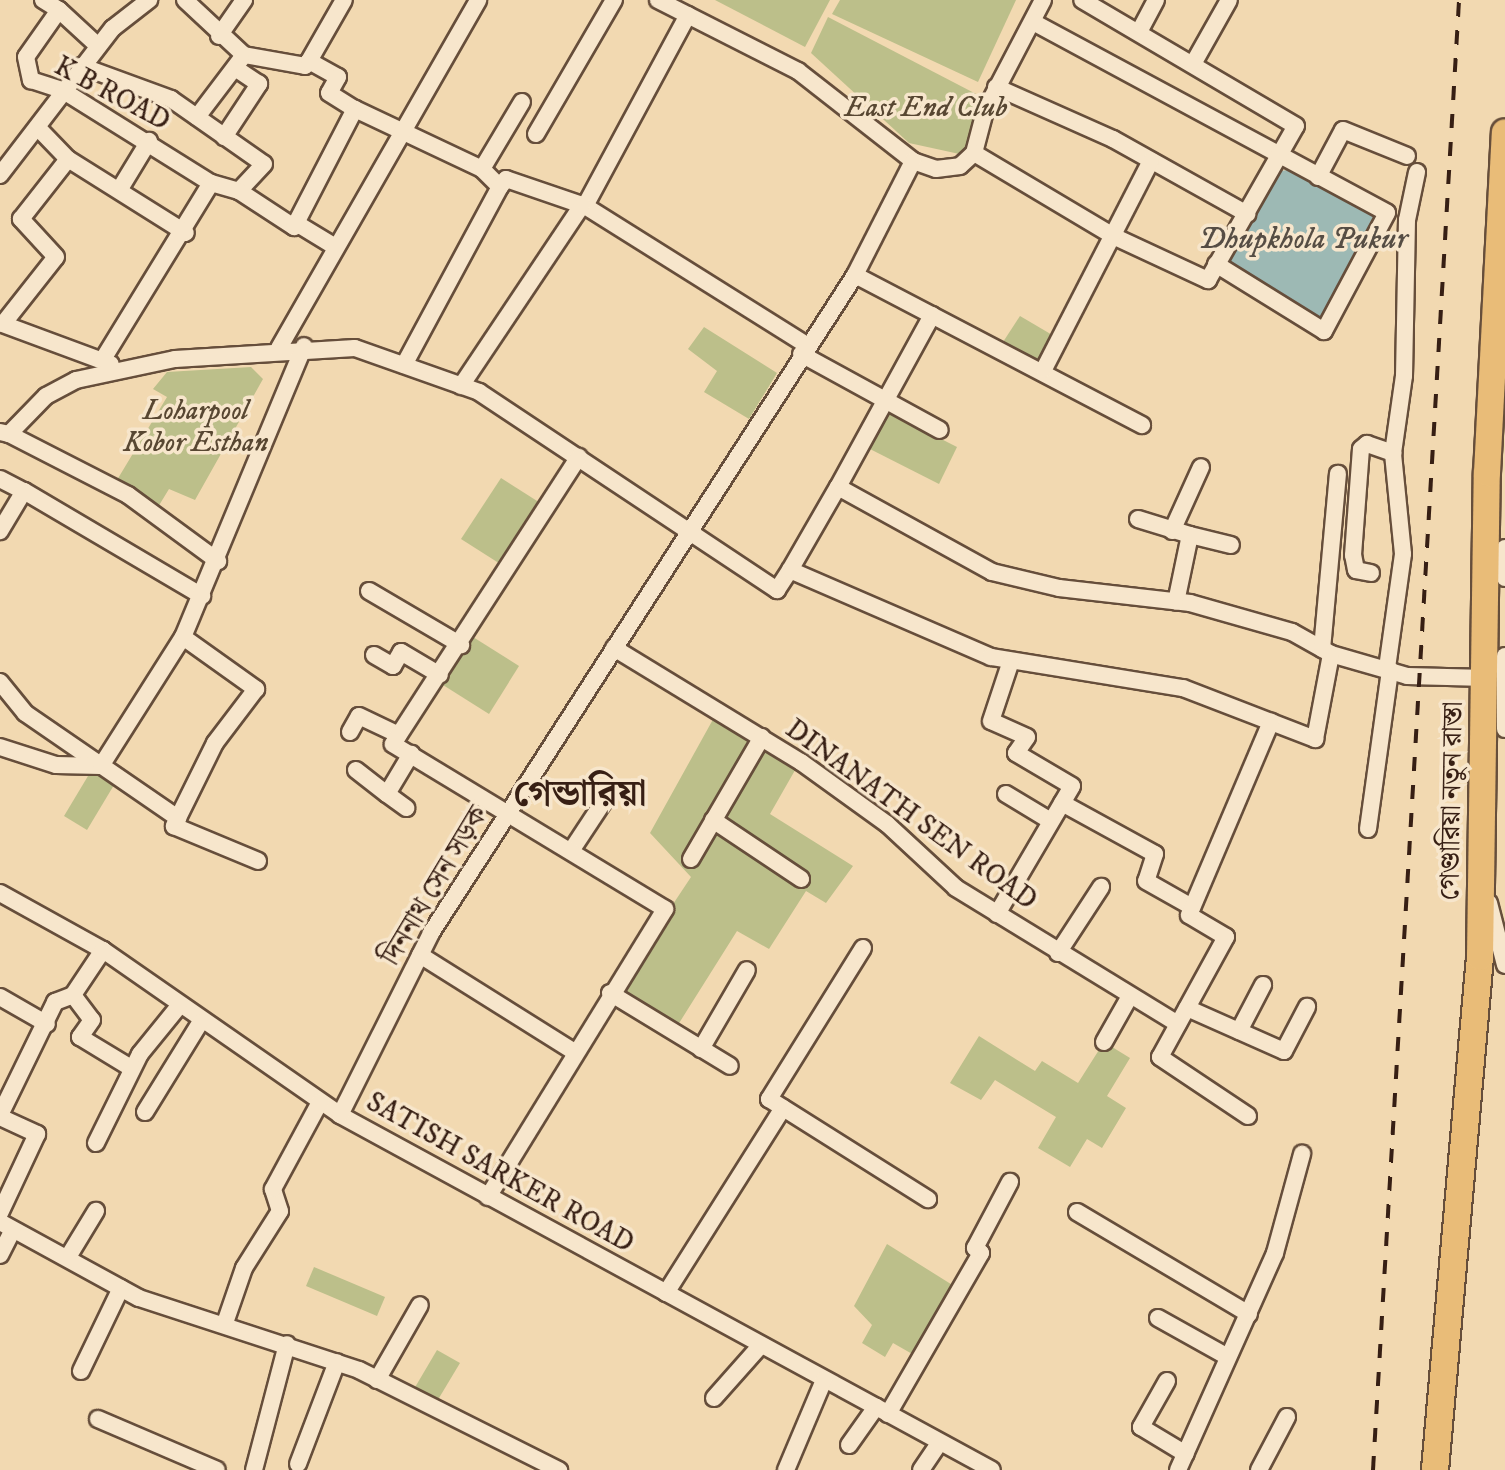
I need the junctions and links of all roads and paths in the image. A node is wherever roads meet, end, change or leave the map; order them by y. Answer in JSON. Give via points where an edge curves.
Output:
{"nodes":[{"id":1,"x":43,"y":0,"type":"edge"},
{"id":2,"x":149,"y":0,"type":"edge"},
{"id":3,"x":185,"y":0,"type":"edge"},
{"id":4,"x":244,"y":0,"type":"edge"},
{"id":5,"x":344,"y":0,"type":"edge"},
{"id":6,"x":478,"y":0,"type":"edge"},
{"id":7,"x":614,"y":0,"type":"edge"},
{"id":8,"x":658,"y":0,"type":"edge"},
{"id":9,"x":1043,"y":0,"type":"edge"},
{"id":10,"x":1082,"y":0,"type":"edge"},
{"id":11,"x":1156,"y":0,"type":"edge"},
{"id":12,"x":1229,"y":0,"type":"edge"},
{"id":13,"x":59,"y":10,"type":"junction"},
{"id":14,"x":688,"y":15,"type":"junction"},
{"id":15,"x":1033,"y":22,"type":"junction"},
{"id":16,"x":1139,"y":32,"type":"junction"},
{"id":17,"x":219,"y":36,"type":"junction"},
{"id":18,"x":98,"y":46,"type":"junction"},
{"id":19,"x":309,"y":61,"type":"junction"},
{"id":20,"x":239,"y":62,"type":"junction"},
{"id":21,"x":1193,"y":64,"type":"junction"},
{"id":22,"x":81,"y":66,"type":"junction"},
{"id":23,"x":658,"y":70,"type":"junction"},
{"id":24,"x":668,"y":85,"type":"dead end"},
{"id":25,"x":996,"y":87,"type":"junction"},
{"id":26,"x":62,"y":90,"type":"junction"},
{"id":27,"x":522,"y":102,"type":"dead end"},
{"id":28,"x":355,"y":109,"type":"junction"},
{"id":29,"x":197,"y":117,"type":"junction"},
{"id":30,"x":400,"y":125,"type":"junction"},
{"id":31,"x":39,"y":129,"type":"junction"},
{"id":32,"x":536,"y":134,"type":"dead end"},
{"id":33,"x":1505,"y":136,"type":"edge"},
{"id":34,"x":224,"y":137,"type":"junction"},
{"id":35,"x":149,"y":141,"type":"junction"},
{"id":36,"x":974,"y":153,"type":"junction"},
{"id":37,"x":1407,"y":156,"type":"dead end"},
{"id":38,"x":1278,"y":157,"type":"junction"},
{"id":39,"x":68,"y":159,"type":"junction"},
{"id":40,"x":913,"y":161,"type":"junction"},
{"id":41,"x":1151,"y":161,"type":"junction"},
{"id":42,"x":482,"y":169,"type":"junction"},
{"id":43,"x":1417,"y":172,"type":"dead end"},
{"id":44,"x":0,"y":175,"type":"edge"},
{"id":45,"x":1318,"y":177,"type":"junction"},
{"id":46,"x":211,"y":183,"type":"junction"},
{"id":47,"x":121,"y":187,"type":"junction"},
{"id":48,"x":500,"y":187,"type":"junction"},
{"id":49,"x":239,"y":191,"type":"junction"},
{"id":50,"x":583,"y":206,"type":"junction"},
{"id":51,"x":1247,"y":214,"type":"junction"},
{"id":52,"x":296,"y":223,"type":"junction"},
{"id":53,"x":186,"y":233,"type":"junction"},
{"id":54,"x":1113,"y":236,"type":"junction"},
{"id":55,"x":334,"y":246,"type":"junction"},
{"id":56,"x":1216,"y":264,"type":"junction"},
{"id":57,"x":855,"y":275,"type":"junction"},
{"id":58,"x":932,"y":315,"type":"junction"},
{"id":59,"x":2,"y":323,"type":"edge"},
{"id":60,"x":304,"y":346,"type":"junction"},
{"id":61,"x":279,"y":348,"type":"junction"},
{"id":62,"x":804,"y":350,"type":"junction"},
{"id":63,"x":103,"y":359,"type":"junction"},
{"id":64,"x":404,"y":365,"type":"junction"},
{"id":65,"x":1044,"y":369,"type":"junction"},
{"id":66,"x":124,"y":372,"type":"junction"},
{"id":67,"x":461,"y":386,"type":"junction"},
{"id":68,"x":883,"y":402,"type":"junction"},
{"id":69,"x":1498,"y":402,"type":"edge"},
{"id":70,"x":1142,"y":425,"type":"dead end"},
{"id":71,"x":940,"y":430,"type":"dead end"},
{"id":72,"x":4,"y":433,"type":"edge"},
{"id":73,"x":1393,"y":453,"type":"junction"},
{"id":74,"x":579,"y":457,"type":"junction"},
{"id":75,"x":1201,"y":467,"type":"dead end"},
{"id":76,"x":1338,"y":474,"type":"dead end"},
{"id":77,"x":0,"y":479,"type":"edge"},
{"id":78,"x":838,"y":487,"type":"junction"},
{"id":79,"x":24,"y":491,"type":"junction"},
{"id":80,"x":1138,"y":519,"type":"dead end"},
{"id":81,"x":0,"y":531,"type":"edge"},
{"id":82,"x":691,"y":531,"type":"junction"},
{"id":83,"x":1172,"y":531,"type":"junction"},
{"id":84,"x":1190,"y":535,"type":"junction"},
{"id":85,"x":1231,"y":545,"type":"dead end"},
{"id":86,"x":1505,"y":548,"type":"edge"},
{"id":87,"x":218,"y":561,"type":"junction"},
{"id":88,"x":790,"y":570,"type":"junction"},
{"id":89,"x":1505,"y":572,"type":"edge"},
{"id":90,"x":1371,"y":573,"type":"dead end"},
{"id":91,"x":369,"y":591,"type":"dead end"},
{"id":92,"x":202,"y":596,"type":"junction"},
{"id":93,"x":1176,"y":602,"type":"junction"},
{"id":94,"x":183,"y":637,"type":"junction"},
{"id":95,"x":461,"y":645,"type":"junction"},
{"id":96,"x":614,"y":648,"type":"junction"},
{"id":97,"x":1327,"y":652,"type":"junction"},
{"id":98,"x":374,"y":655,"type":"dead end"},
{"id":99,"x":1505,"y":656,"type":"edge"},
{"id":100,"x":1011,"y":661,"type":"junction"},
{"id":101,"x":1389,"y":669,"type":"junction"},
{"id":102,"x":440,"y":675,"type":"junction"},
{"id":103,"x":1487,"y":678,"type":"junction"},
{"id":104,"x":0,"y":682,"type":"edge"},
{"id":105,"x":1271,"y":722,"type":"junction"},
{"id":106,"x":1505,"y":729,"type":"edge"},
{"id":107,"x":350,"y":732,"type":"dead end"},
{"id":108,"x":399,"y":735,"type":"junction"},
{"id":109,"x":762,"y":737,"type":"junction"},
{"id":110,"x":0,"y":747,"type":"edge"},
{"id":111,"x":411,"y":754,"type":"junction"},
{"id":112,"x":101,"y":766,"type":"junction"},
{"id":113,"x":356,"y":770,"type":"dead end"},
{"id":114,"x":387,"y":794,"type":"junction"},
{"id":115,"x":1006,"y":794,"type":"dead end"},
{"id":116,"x":604,"y":801,"type":"dead end"},
{"id":117,"x":1062,"y":803,"type":"junction"},
{"id":118,"x":406,"y":808,"type":"dead end"},
{"id":119,"x":508,"y":813,"type":"junction"},
{"id":120,"x":178,"y":818,"type":"junction"},
{"id":121,"x":713,"y":820,"type":"junction"},
{"id":122,"x":1051,"y":821,"type":"junction"},
{"id":123,"x":1368,"y":829,"type":"dead end"},
{"id":124,"x":571,"y":851,"type":"junction"},
{"id":125,"x":691,"y":859,"type":"dead end"},
{"id":126,"x":258,"y":861,"type":"dead end"},
{"id":127,"x":1483,"y":874,"type":"junction"},
{"id":128,"x":801,"y":879,"type":"dead end"},
{"id":129,"x":1101,"y":887,"type":"dead end"},
{"id":130,"x":0,"y":893,"type":"edge"},
{"id":131,"x":1192,"y":907,"type":"junction"},
{"id":132,"x":997,"y":914,"type":"junction"},
{"id":133,"x":863,"y":948,"type":"dead end"},
{"id":134,"x":103,"y":950,"type":"junction"},
{"id":135,"x":1058,"y":953,"type":"junction"},
{"id":136,"x":420,"y":955,"type":"junction"},
{"id":137,"x":1505,"y":965,"type":"edge"},
{"id":138,"x":747,"y":970,"type":"dead end"},
{"id":139,"x":1263,"y":985,"type":"dead end"},
{"id":140,"x":610,"y":993,"type":"junction"},
{"id":141,"x":73,"y":995,"type":"junction"},
{"id":142,"x":1130,"y":996,"type":"junction"},
{"id":143,"x":0,"y":997,"type":"edge"},
{"id":144,"x":179,"y":1006,"type":"junction"},
{"id":145,"x":1307,"y":1007,"type":"dead end"},
{"id":146,"x":1187,"y":1008,"type":"junction"},
{"id":147,"x":200,"y":1023,"type":"junction"},
{"id":148,"x":47,"y":1024,"type":"junction"},
{"id":149,"x":1178,"y":1024,"type":"junction"},
{"id":150,"x":1239,"y":1031,"type":"junction"},
{"id":151,"x":1104,"y":1042,"type":"dead end"},
{"id":152,"x":701,"y":1049,"type":"junction"},
{"id":153,"x":573,"y":1051,"type":"junction"},
{"id":154,"x":730,"y":1066,"type":"dead end"},
{"id":155,"x":131,"y":1068,"type":"junction"},
{"id":156,"x":320,"y":1102,"type":"junction"},
{"id":157,"x":783,"y":1108,"type":"junction"},
{"id":158,"x":145,"y":1112,"type":"dead end"},
{"id":159,"x":340,"y":1115,"type":"junction"},
{"id":160,"x":0,"y":1116,"type":"edge"},
{"id":161,"x":1248,"y":1116,"type":"dead end"},
{"id":162,"x":96,"y":1143,"type":"dead end"},
{"id":163,"x":1302,"y":1154,"type":"dead end"},
{"id":164,"x":1010,"y":1182,"type":"dead end"},
{"id":165,"x":488,"y":1197,"type":"junction"},
{"id":166,"x":928,"y":1199,"type":"dead end"},
{"id":167,"x":96,"y":1211,"type":"dead end"},
{"id":168,"x":1077,"y":1212,"type":"dead end"},
{"id":169,"x":0,"y":1213,"type":"edge"},
{"id":170,"x":12,"y":1229,"type":"edge"},
{"id":171,"x":0,"y":1255,"type":"edge"},
{"id":172,"x":68,"y":1257,"type":"junction"},
{"id":173,"x":121,"y":1288,"type":"junction"},
{"id":174,"x":666,"y":1293,"type":"junction"},
{"id":175,"x":420,"y":1305,"type":"dead end"},
{"id":176,"x":1249,"y":1314,"type":"junction"},
{"id":177,"x":1158,"y":1318,"type":"dead end"},
{"id":178,"x":225,"y":1323,"type":"junction"},
{"id":179,"x":287,"y":1344,"type":"junction"},
{"id":180,"x":761,"y":1345,"type":"junction"},
{"id":181,"x":1228,"y":1357,"type":"junction"},
{"id":182,"x":337,"y":1362,"type":"junction"},
{"id":183,"x":81,"y":1371,"type":"dead end"},
{"id":184,"x":377,"y":1380,"type":"junction"},
{"id":185,"x":824,"y":1380,"type":"junction"},
{"id":186,"x":1167,"y":1381,"type":"dead end"},
{"id":187,"x":714,"y":1398,"type":"dead end"},
{"id":188,"x":882,"y":1410,"type":"junction"},
{"id":189,"x":1287,"y":1417,"type":"dead end"},
{"id":190,"x":98,"y":1419,"type":"dead end"},
{"id":191,"x":939,"y":1443,"type":"junction"},
{"id":192,"x":849,"y":1445,"type":"dead end"},
{"id":193,"x":1186,"y":1454,"type":"junction"},
{"id":194,"x":298,"y":1464,"type":"dead end"},
{"id":195,"x":217,"y":1470,"type":"edge"},
{"id":196,"x":254,"y":1470,"type":"edge"},
{"id":197,"x":559,"y":1470,"type":"edge"},
{"id":198,"x":786,"y":1470,"type":"edge"},
{"id":199,"x":921,"y":1470,"type":"edge"},
{"id":200,"x":992,"y":1470,"type":"edge"},
{"id":201,"x":1178,"y":1470,"type":"edge"},
{"id":202,"x":1259,"y":1470,"type":"edge"},
{"id":203,"x":1435,"y":1470,"type":"edge"}],
"edges":[{"from":1,"to":13,"type":"street","name":"K B ROAD"},
{"from":2,"to":18,"type":"street"},
{"from":3,"to":17,"type":"street","via":[[218,25]]},
{"from":4,"to":17,"type":"street"},
{"from":5,"to":19,"type":"street"},
{"from":6,"to":30,"type":"street"},
{"from":7,"to":32,"type":"street"},
{"from":8,"to":14,"type":"street"},
{"from":9,"to":15,"type":"street"},
{"from":10,"to":16,"type":"street"},
{"from":11,"to":16,"type":"street"},
{"from":12,"to":21,"type":"street"},
{"from":13,"to":18,"type":"street"},
{"from":13,"to":26,"type":"street","name":"K B ROAD","via":[[26,57],[31,80]]},
{"from":14,"to":23,"type":"street"},
{"from":14,"to":40,"type":"street","via":[[798,71]]},
{"from":15,"to":25,"type":"street"},
{"from":15,"to":38,"type":"street"},
{"from":16,"to":21,"type":"street"},
{"from":17,"to":20,"type":"street"},
{"from":18,"to":22,"type":"street"},
{"from":19,"to":20,"type":"street"},
{"from":19,"to":28,"type":"street","via":[[338,77],[329,93]]},
{"from":20,"to":29,"type":"street"},
{"from":20,"to":34,"type":"street","via":[[259,84]]},
{"from":21,"to":38,"type":"street","via":[[1296,126]]},
{"from":22,"to":26,"type":"street"},
{"from":22,"to":29,"type":"street","via":[[171,99]]},
{"from":23,"to":24,"type":"street"},
{"from":23,"to":50,"type":"street"},
{"from":25,"to":36,"type":"street"},
{"from":25,"to":41,"type":"street"},
{"from":26,"to":31,"type":"street"},
{"from":26,"to":35,"type":"street","name":"K B ROAD"},
{"from":27,"to":42,"type":"street"},
{"from":28,"to":30,"type":"street"},
{"from":28,"to":52,"type":"street"},
{"from":29,"to":34,"type":"street"},
{"from":30,"to":42,"type":"street"},
{"from":30,"to":55,"type":"street"},
{"from":31,"to":39,"type":"street"},
{"from":31,"to":44,"type":"street"},
{"from":33,"to":69,"type":"main road","name":"গেণ্ডারিয়া নতুন রাস্তা"},
{"from":34,"to":49,"type":"street","via":[[264,164]]},
{"from":35,"to":46,"type":"street","name":"K B ROAD"},
{"from":35,"to":47,"type":"street"},
{"from":36,"to":40,"type":"street","via":[[960,166]]},
{"from":36,"to":54,"type":"street"},
{"from":37,"to":45,"type":"street","via":[[1343,130]]},
{"from":38,"to":45,"type":"street"},
{"from":38,"to":51,"type":"street"},
{"from":39,"to":47,"type":"street"},
{"from":39,"to":59,"type":"street","via":[[21,219],[56,257]]},
{"from":40,"to":57,"type":"street"},
{"from":41,"to":51,"type":"street"},
{"from":41,"to":54,"type":"street"},
{"from":42,"to":48,"type":"street"},
{"from":43,"to":73,"type":"street","via":[[1407,220],[1404,376]]},
{"from":45,"to":56,"type":"street","via":[[1387,213],[1324,331]]},
{"from":46,"to":49,"type":"street","name":"K B ROAD"},
{"from":46,"to":53,"type":"street"},
{"from":47,"to":53,"type":"street"},
{"from":48,"to":50,"type":"street","via":[[506,179]]},
{"from":48,"to":64,"type":"street"},
{"from":49,"to":52,"type":"street","name":"K B ROAD"},
{"from":50,"to":62,"type":"street"},
{"from":50,"to":67,"type":"street"},
{"from":51,"to":56,"type":"street"},
{"from":52,"to":55,"type":"street","name":"K B ROAD"},
{"from":53,"to":63,"type":"street"},
{"from":54,"to":56,"type":"street","via":[[1208,280]]},
{"from":54,"to":65,"type":"street"},
{"from":55,"to":61,"type":"street"},
{"from":57,"to":58,"type":"street"},
{"from":57,"to":62,"type":"street"},
{"from":58,"to":65,"type":"street"},
{"from":58,"to":68,"type":"street"},
{"from":59,"to":63,"type":"street"},
{"from":60,"to":61,"type":"street"},
{"from":60,"to":64,"type":"street","via":[[355,348]]},
{"from":60,"to":87,"type":"street"},
{"from":61,"to":66,"type":"street"},
{"from":62,"to":68,"type":"street"},
{"from":62,"to":82,"type":"street"},
{"from":63,"to":66,"type":"street"},
{"from":64,"to":67,"type":"street"},
{"from":65,"to":70,"type":"street"},
{"from":66,"to":72,"type":"street","via":[[76,380],[46,396]]},
{"from":67,"to":74,"type":"street"},
{"from":68,"to":71,"type":"street"},
{"from":68,"to":78,"type":"street"},
{"from":69,"to":103,"type":"main road","name":"গেণ্ডারিয়া নতুন রাস্তা"},
{"from":72,"to":87,"type":"street","via":[[128,495]]},
{"from":73,"to":90,"type":"street","via":[[1367,444],[1361,449],[1353,555],[1356,570]]},
{"from":73,"to":101,"type":"street","via":[[1403,554]]},
{"from":74,"to":82,"type":"street"},
{"from":74,"to":95,"type":"street"},
{"from":75,"to":83,"type":"street"},
{"from":76,"to":97,"type":"street"},
{"from":77,"to":79,"type":"street"},
{"from":78,"to":88,"type":"street"},
{"from":78,"to":93,"type":"street","via":[[992,572]]},
{"from":79,"to":81,"type":"street"},
{"from":79,"to":92,"type":"street"},
{"from":80,"to":83,"type":"street"},
{"from":82,"to":88,"type":"street","via":[[777,590]]},
{"from":82,"to":96,"type":"street","name":"দিননাথ সেন সড়ক"},
{"from":83,"to":84,"type":"street"},
{"from":84,"to":85,"type":"street"},
{"from":84,"to":93,"type":"street"},
{"from":86,"to":89,"type":"street"},
{"from":87,"to":92,"type":"street"},
{"from":88,"to":100,"type":"street"},
{"from":91,"to":95,"type":"street"},
{"from":92,"to":94,"type":"street"},
{"from":93,"to":97,"type":"street","via":[[1292,632]]},
{"from":94,"to":112,"type":"street"},
{"from":94,"to":120,"type":"street","via":[[256,689],[215,743]]},
{"from":95,"to":102,"type":"street"},
{"from":96,"to":109,"type":"street","name":"DINANATH SEN ROAD"},
{"from":96,"to":119,"type":"street","name":"দিননাথ সেন সড়ক"},
{"from":97,"to":101,"type":"street"},
{"from":97,"to":105,"type":"street","via":[[1315,739]]},
{"from":98,"to":102,"type":"street","via":[[393,666],[401,652]]},
{"from":99,"to":106,"type":"street"},
{"from":100,"to":105,"type":"street","via":[[1183,688]]},
{"from":100,"to":117,"type":"street","via":[[991,721],[1027,737],[1016,753],[1072,786]]},
{"from":101,"to":103,"type":"street"},
{"from":101,"to":123,"type":"street"},
{"from":102,"to":108,"type":"street"},
{"from":103,"to":127,"type":"main road","name":"গেণ্ডারিয়া নতুন রাস্তা"},
{"from":104,"to":112,"type":"street","via":[[25,713]]},
{"from":105,"to":131,"type":"street"},
{"from":107,"to":108,"type":"street","via":[[359,716]]},
{"from":108,"to":111,"type":"street","via":[[393,744]]},
{"from":109,"to":121,"type":"street"},
{"from":109,"to":132,"type":"street","name":"DINANATH SEN ROAD","via":[[867,809]]},
{"from":110,"to":112,"type":"street","via":[[56,765]]},
{"from":111,"to":114,"type":"street"},
{"from":111,"to":119,"type":"street"},
{"from":112,"to":120,"type":"street"},
{"from":113,"to":114,"type":"street"},
{"from":114,"to":118,"type":"street"},
{"from":115,"to":122,"type":"street"},
{"from":116,"to":124,"type":"street"},
{"from":117,"to":122,"type":"street"},
{"from":117,"to":131,"type":"street","via":[[1155,854],[1146,881]]},
{"from":119,"to":124,"type":"street"},
{"from":119,"to":136,"type":"street","name":"দিননাথ সেন সড়ক"},
{"from":120,"to":126,"type":"street","via":[[174,826],[201,841]]},
{"from":121,"to":125,"type":"street"},
{"from":121,"to":128,"type":"street"},
{"from":122,"to":132,"type":"street"},
{"from":124,"to":140,"type":"street","via":[[665,909]]},
{"from":127,"to":137,"type":"street"},
{"from":127,"to":203,"type":"main road","name":"গেণ্ডারিয়া নতুন রাস্তা"},
{"from":129,"to":135,"type":"street"},
{"from":130,"to":134,"type":"street","name":"SATISH SARKER ROAD"},
{"from":131,"to":146,"type":"street","via":[[1189,915],[1226,937]]},
{"from":132,"to":135,"type":"street","name":"DINANATH SEN ROAD"},
{"from":133,"to":157,"type":"street","via":[[769,1099]]},
{"from":134,"to":141,"type":"street"},
{"from":134,"to":144,"type":"street","name":"SATISH SARKER ROAD"},
{"from":135,"to":142,"type":"street","name":"DINANATH SEN ROAD"},
{"from":136,"to":153,"type":"street"},
{"from":136,"to":159,"type":"street","name":"দিননাথ সেন সড়ক"},
{"from":138,"to":152,"type":"street"},
{"from":139,"to":150,"type":"street"},
{"from":140,"to":152,"type":"street"},
{"from":140,"to":153,"type":"street"},
{"from":141,"to":148,"type":"street","via":[[58,999]]},
{"from":141,"to":155,"type":"street","via":[[92,1020],[81,1037]]},
{"from":142,"to":149,"type":"street","name":"DINANATH SEN ROAD"},
{"from":142,"to":151,"type":"street"},
{"from":143,"to":148,"type":"street"},
{"from":144,"to":147,"type":"street","name":"SATISH SARKER ROAD"},
{"from":144,"to":155,"type":"street"},
{"from":145,"to":150,"type":"street","via":[[1284,1051]]},
{"from":146,"to":149,"type":"street"},
{"from":146,"to":150,"type":"street"},
{"from":147,"to":156,"type":"street","name":"SATISH SARKER ROAD"},
{"from":147,"to":158,"type":"street"},
{"from":148,"to":160,"type":"street"},
{"from":149,"to":161,"type":"street","via":[[1160,1057]]},
{"from":152,"to":154,"type":"street"},
{"from":153,"to":165,"type":"street"},
{"from":155,"to":162,"type":"street"},
{"from":156,"to":159,"type":"street","name":"SATISH SARKER ROAD"},
{"from":156,"to":178,"type":"street","via":[[273,1189],[280,1211],[244,1268]]},
{"from":157,"to":166,"type":"street"},
{"from":157,"to":174,"type":"street"},
{"from":159,"to":165,"type":"street","name":"SATISH SARKER ROAD"},
{"from":160,"to":169,"type":"street","via":[[37,1137]]},
{"from":163,"to":176,"type":"street"},
{"from":164,"to":188,"type":"street","via":[[975,1248],[981,1253]]},
{"from":165,"to":174,"type":"street","name":"SATISH SARKER ROAD"},
{"from":167,"to":172,"type":"street"},
{"from":168,"to":176,"type":"street"},
{"from":170,"to":171,"type":"street"},
{"from":170,"to":172,"type":"street"},
{"from":172,"to":173,"type":"street"},
{"from":173,"to":178,"type":"street"},
{"from":173,"to":183,"type":"street"},
{"from":174,"to":180,"type":"street","name":"SATISH SARKER ROAD"},
{"from":175,"to":184,"type":"street"},
{"from":176,"to":181,"type":"street"},
{"from":177,"to":181,"type":"street"},
{"from":178,"to":179,"type":"street"},
{"from":179,"to":182,"type":"street"},
{"from":179,"to":196,"type":"street"},
{"from":180,"to":185,"type":"street","name":"SATISH SARKER ROAD"},
{"from":180,"to":187,"type":"street"},
{"from":181,"to":193,"type":"street"},
{"from":182,"to":184,"type":"street"},
{"from":182,"to":194,"type":"street"},
{"from":184,"to":197,"type":"street"},
{"from":185,"to":188,"type":"street","name":"SATISH SARKER ROAD"},
{"from":185,"to":198,"type":"street"},
{"from":186,"to":193,"type":"street","via":[[1141,1427]]},
{"from":188,"to":191,"type":"street","name":"SATISH SARKER ROAD"},
{"from":188,"to":192,"type":"street"},
{"from":189,"to":202,"type":"street"},
{"from":190,"to":195,"type":"street"},
{"from":191,"to":199,"type":"street"},
{"from":191,"to":200,"type":"street","name":"SATISH SARKER ROAD"},
{"from":193,"to":201,"type":"street"}]}
